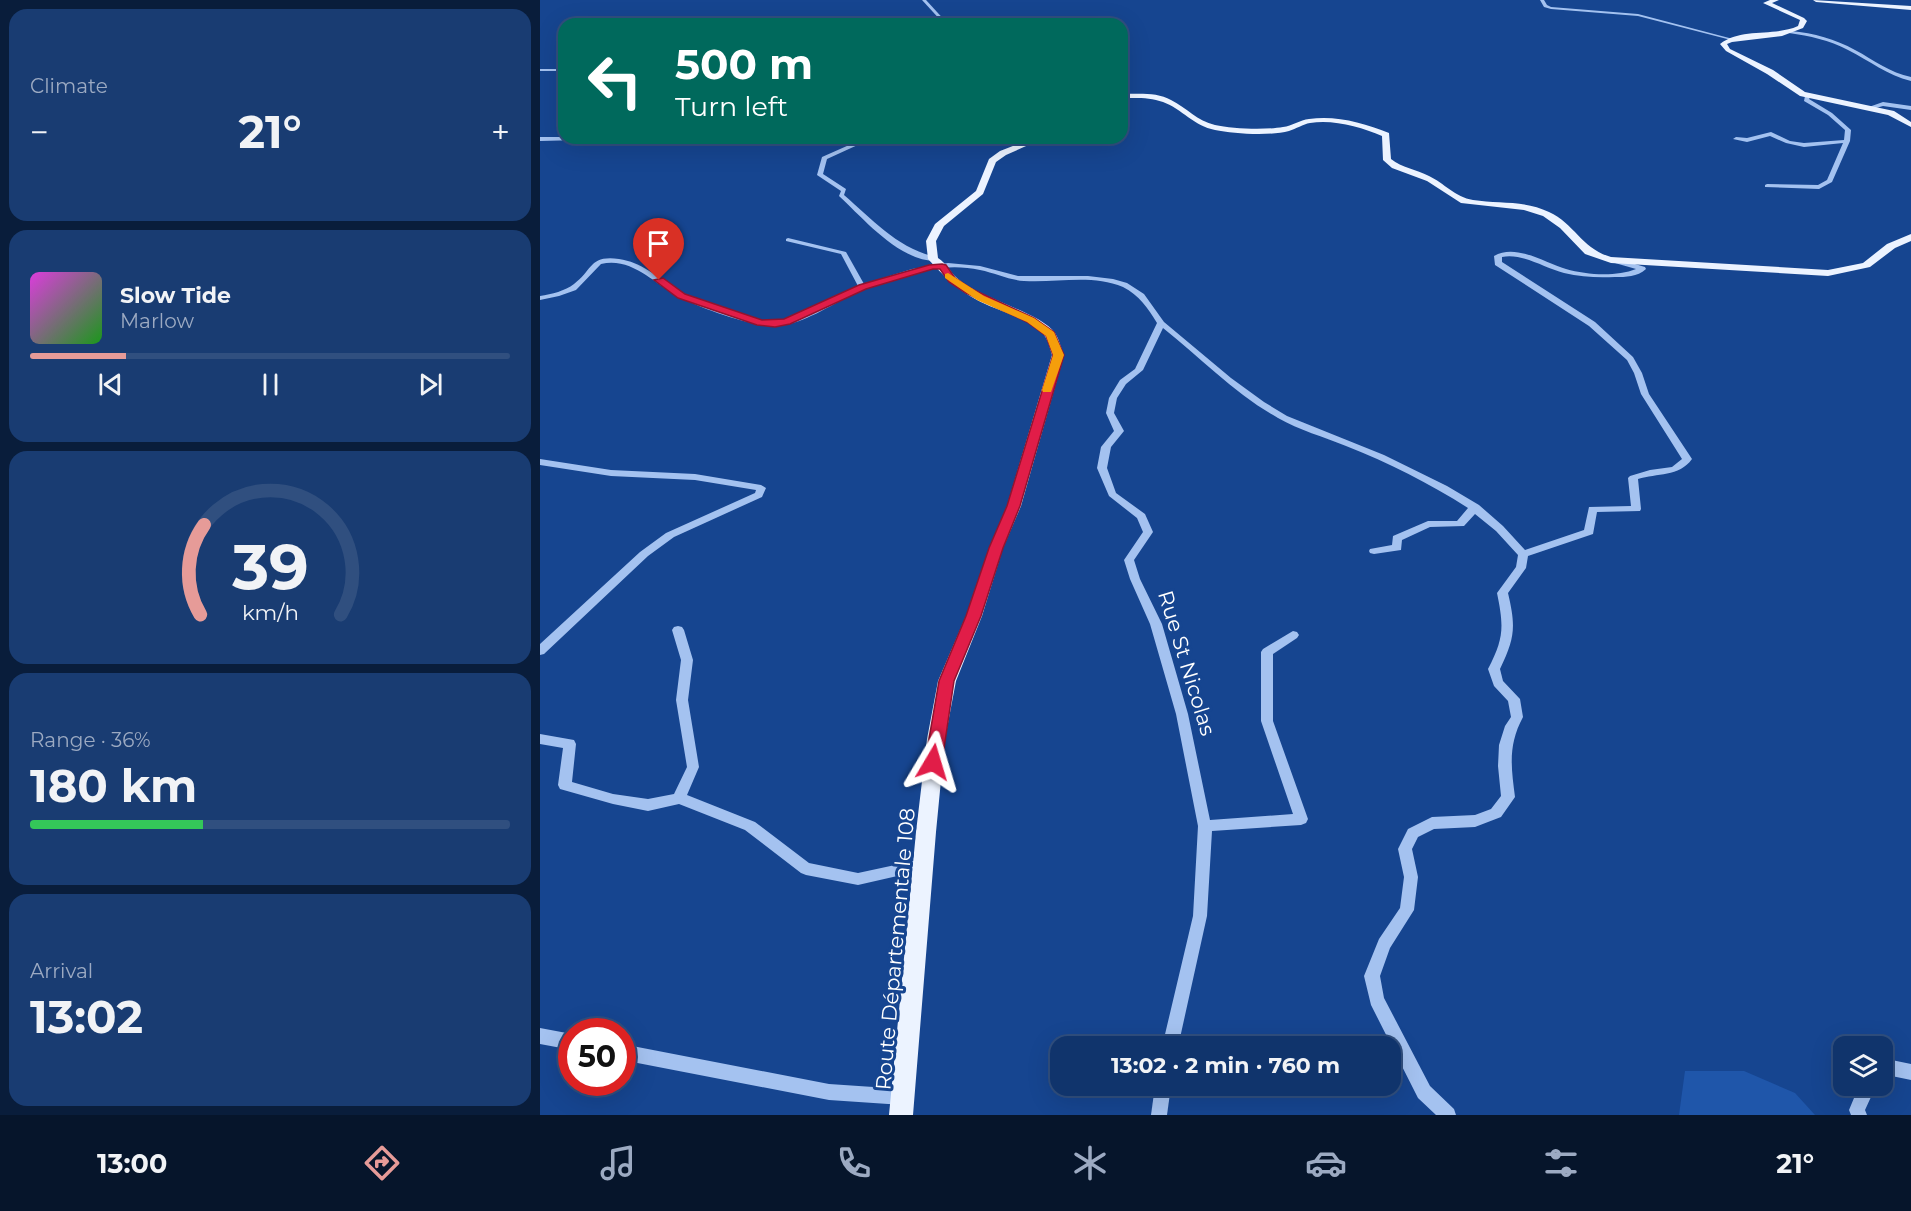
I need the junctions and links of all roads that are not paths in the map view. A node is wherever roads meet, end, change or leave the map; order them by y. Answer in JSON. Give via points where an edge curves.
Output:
{"nodes":[{"id":1,"x":924,"y":0,"type":"edge"},
{"id":2,"x":1542,"y":0,"type":"edge"},
{"id":3,"x":1776,"y":0,"type":"edge"},
{"id":4,"x":1816,"y":0,"type":"edge"},
{"id":5,"x":1911,"y":8,"type":"edge"},
{"id":6,"x":940,"y":18,"type":"edge"},
{"id":7,"x":1791,"y":32,"type":"junction"},
{"id":8,"x":1731,"y":39,"type":"junction"},
{"id":9,"x":540,"y":70,"type":"edge"},
{"id":10,"x":558,"y":70,"type":"edge"},
{"id":11,"x":1911,"y":79,"type":"edge"},
{"id":12,"x":1128,"y":96,"type":"edge"},
{"id":13,"x":1808,"y":96,"type":"junction"},
{"id":14,"x":1869,"y":108,"type":"junction"},
{"id":15,"x":1911,"y":108,"type":"edge"},
{"id":16,"x":1911,"y":124,"type":"edge"},
{"id":17,"x":540,"y":139,"type":"edge"},
{"id":18,"x":558,"y":139,"type":"edge"},
{"id":19,"x":1736,"y":139,"type":"dead end"},
{"id":20,"x":1847,"y":141,"type":"junction"},
{"id":21,"x":856,"y":144,"type":"edge"},
{"id":22,"x":1025,"y":144,"type":"edge"},
{"id":23,"x":1767,"y":186,"type":"dead end"},
{"id":24,"x":1911,"y":237,"type":"edge"},
{"id":25,"x":788,"y":240,"type":"dead end"},
{"id":26,"x":1618,"y":261,"type":"junction"},
{"id":27,"x":938,"y":263,"type":"junction"},
{"id":28,"x":862,"y":287,"type":"junction"},
{"id":29,"x":540,"y":298,"type":"edge"},
{"id":30,"x":1161,"y":323,"type":"junction"},
{"id":31,"x":540,"y":462,"type":"edge"},
{"id":32,"x":1474,"y":507,"type":"junction"},
{"id":33,"x":1374,"y":551,"type":"dead end"},
{"id":34,"x":1523,"y":554,"type":"junction"},
{"id":35,"x":678,"y":630,"type":"dead end"},
{"id":36,"x":1293,"y":635,"type":"dead end"},
{"id":37,"x":540,"y":651,"type":"edge"},
{"id":38,"x":540,"y":739,"type":"edge"},
{"id":39,"x":679,"y":798,"type":"junction"},
{"id":40,"x":1206,"y":826,"type":"junction"},
{"id":41,"x":923,"y":865,"type":"junction"},
{"id":42,"x":540,"y":1036,"type":"edge"},
{"id":43,"x":1173,"y":1036,"type":"edge"},
{"id":44,"x":558,"y":1039,"type":"edge"},
{"id":45,"x":636,"y":1055,"type":"edge"},
{"id":46,"x":1893,"y":1068,"type":"edge"},
{"id":47,"x":1911,"y":1072,"type":"edge"},
{"id":48,"x":903,"y":1096,"type":"junction"},
{"id":49,"x":1162,"y":1096,"type":"edge"},
{"id":50,"x":1863,"y":1096,"type":"edge"},
{"id":51,"x":901,"y":1115,"type":"edge"},
{"id":52,"x":1159,"y":1115,"type":"edge"},
{"id":53,"x":1448,"y":1115,"type":"edge"},
{"id":54,"x":1859,"y":1115,"type":"edge"}],
"edges":[{"from":1,"to":6,"type":"street"},
{"from":2,"to":8,"type":"street","via":[[1551,8],[1638,15]]},
{"from":3,"to":7,"type":"main road","via":[[1766,3],[1804,21]]},
{"from":4,"to":5,"type":"main road"},
{"from":7,"to":8,"type":"main road"},
{"from":7,"to":11,"type":"street","via":[[1818,35],[1863,56],[1886,72]]},
{"from":8,"to":13,"type":"main road","via":[[1723,44],[1731,53],[1766,69]]},
{"from":9,"to":10,"type":"street"},
{"from":12,"to":26,"type":"main road","via":[[1168,101],[1199,123],[1216,128],[1274,131],[1317,120],[1365,126],[1386,135],[1387,160],[1395,166],[1424,176],[1462,200],[1517,205],[1545,213],[1565,226],[1584,250]]},
{"from":13,"to":14,"type":"main road"},
{"from":13,"to":20,"type":"street","via":[[1806,100],[1848,130]]},
{"from":14,"to":15,"type":"street","via":[[1883,104]]},
{"from":14,"to":16,"type":"main road","via":[[1895,114]]},
{"from":17,"to":18,"type":"street"},
{"from":19,"to":20,"type":"street","via":[[1747,141],[1771,135],[1804,146]]},
{"from":20,"to":23,"type":"street","via":[[1830,181],[1819,187]]},
{"from":21,"to":27,"type":"street","via":[[824,158],[820,175],[844,190],[841,195],[886,237]]},
{"from":22,"to":27,"type":"main road","via":[[992,161],[980,192],[940,224],[931,240]]},
{"from":24,"to":26,"type":"main road","via":[[1866,265],[1828,273]]},
{"from":25,"to":28,"type":"street","via":[[844,253]]},
{"from":26,"to":34,"type":"street","via":[[1642,269],[1622,275],[1587,276],[1511,254],[1498,256],[1498,263],[1592,324],[1630,359],[1645,394],[1687,459],[1667,472],[1653,471],[1634,478],[1636,509],[1593,508],[1589,532]]},
{"from":27,"to":28,"type":"street"},
{"from":27,"to":30,"type":"street","via":[[1023,279],[1103,280],[1121,284],[1138,292]]},
{"from":27,"to":41,"type":"main road","name":"Route Départementale 108","via":[[952,280],[969,291],[1050,334],[1058,355],[1014,506],[946,681]]},
{"from":28,"to":29,"type":"street","via":[[787,322],[761,323],[682,296],[647,270],[616,261],[601,262],[591,267],[580,284]]},
{"from":30,"to":32,"type":"street","via":[[1270,410],[1414,472]]},
{"from":30,"to":40,"type":"street","name":"Rue St Nicolas","via":[[1139,370],[1123,382],[1113,399],[1110,412],[1119,431],[1106,447],[1102,468],[1112,494],[1141,516],[1148,532],[1129,560],[1156,624],[1182,714]]},
{"from":31,"to":37,"type":"street","via":[[611,473],[695,477],[761,488],[759,495],[670,535],[644,554]]},
{"from":32,"to":33,"type":"street","via":[[1460,524],[1428,524],[1397,538],[1398,548]]},
{"from":32,"to":34,"type":"street","via":[[1506,533]]},
{"from":34,"to":53,"type":"street","via":[[1521,568],[1502,593],[1509,640],[1494,669],[1498,683],[1514,699],[1517,717],[1509,728],[1503,757],[1508,797],[1496,813],[1475,821],[1432,823],[1413,833],[1405,849],[1411,877],[1407,910],[1384,944],[1372,976],[1376,1000],[1424,1092]]},
{"from":35,"to":39,"type":"street","via":[[687,660],[682,700],[693,767]]},
{"from":36,"to":40,"type":"street","via":[[1267,652],[1268,721],[1301,819]]},
{"from":38,"to":39,"type":"street","via":[[570,744],[565,785],[648,805]]},
{"from":39,"to":41,"type":"street","via":[[750,826],[806,869],[858,879]]},
{"from":40,"to":43,"type":"street","name":"Rue St Nicolas","via":[[1200,916]]},
{"from":41,"to":48,"type":"main road","name":"Route Départementale 108"},
{"from":42,"to":44,"type":"street"},
{"from":45,"to":48,"type":"street","via":[[829,1092]]},
{"from":46,"to":47,"type":"street"},
{"from":48,"to":51,"type":"main road","name":"Route Départementale 108"},
{"from":49,"to":52,"type":"street"},
{"from":50,"to":54,"type":"street","via":[[1857,1110]]}]}
